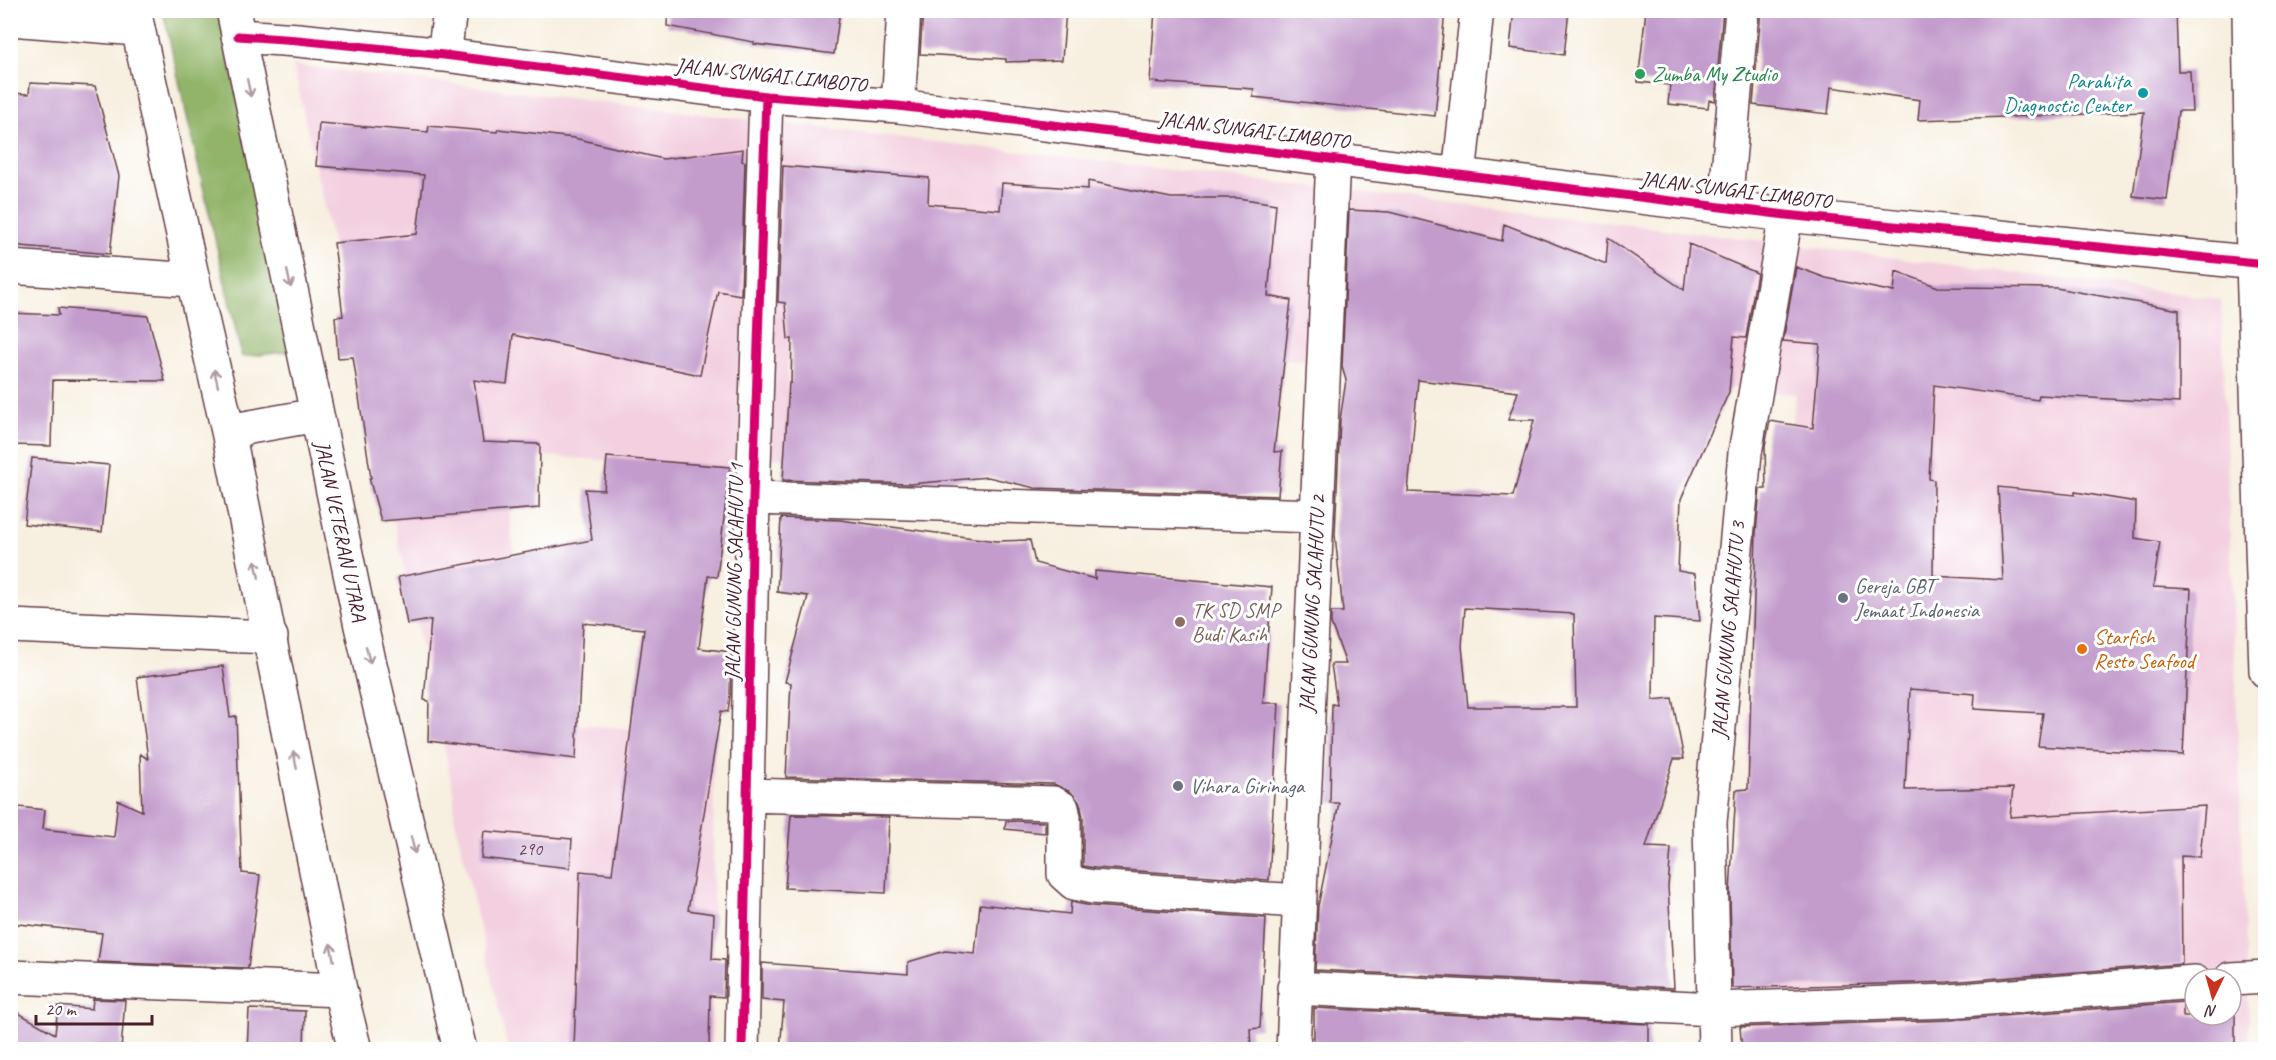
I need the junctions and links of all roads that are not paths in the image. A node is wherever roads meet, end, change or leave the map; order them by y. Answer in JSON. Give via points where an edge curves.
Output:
{"nodes":[{"id":1,"x":450,"y":10,"type":"edge"},
{"id":2,"x":904,"y":10,"type":"edge"},
{"id":3,"x":1477,"y":10,"type":"edge"},
{"id":4,"x":1742,"y":10,"type":"edge"},
{"id":5,"x":2249,"y":10,"type":"edge"},
{"id":6,"x":10,"y":19,"type":"edge"},
{"id":7,"x":136,"y":20,"type":"edge"},
{"id":8,"x":236,"y":23,"type":"edge"},
{"id":9,"x":444,"y":55,"type":"junction"},
{"id":10,"x":766,"y":96,"type":"junction"},
{"id":11,"x":898,"y":106,"type":"junction"},
{"id":12,"x":1333,"y":158,"type":"junction"},
{"id":13,"x":1459,"y":175,"type":"junction"},
{"id":14,"x":1725,"y":207,"type":"junction"},
{"id":15,"x":1786,"y":215,"type":"junction"},
{"id":16,"x":2259,"y":264,"type":"edge"},
{"id":17,"x":10,"y":267,"type":"edge"},
{"id":18,"x":193,"y":280,"type":"junction"},
{"id":19,"x":317,"y":415,"type":"junction"},
{"id":20,"x":228,"y":431,"type":"junction"},
{"id":21,"x":753,"y":498,"type":"junction"},
{"id":22,"x":1316,"y":516,"type":"junction"},
{"id":23,"x":10,"y":626,"type":"edge"},
{"id":24,"x":271,"y":637,"type":"junction"},
{"id":25,"x":2265,"y":671,"type":"edge"},
{"id":26,"x":748,"y":795,"type":"junction"},
{"id":27,"x":1298,"y":901,"type":"junction"},
{"id":28,"x":2265,"y":976,"type":"edge"},
{"id":29,"x":10,"y":977,"type":"edge"},
{"id":30,"x":2243,"y":978,"type":"edge"},
{"id":31,"x":2183,"y":983,"type":"edge"},
{"id":32,"x":1294,"y":988,"type":"junction"},
{"id":33,"x":340,"y":990,"type":"junction"},
{"id":34,"x":1714,"y":1009,"type":"junction"},
{"id":35,"x":355,"y":1050,"type":"edge"},
{"id":36,"x":460,"y":1050,"type":"edge"},
{"id":37,"x":742,"y":1050,"type":"edge"},
{"id":38,"x":1293,"y":1050,"type":"edge"},
{"id":39,"x":1715,"y":1050,"type":"edge"}],
"edges":[{"from":1,"to":9,"type":"street"},
{"from":2,"to":11,"type":"street"},
{"from":3,"to":13,"type":"street"},
{"from":4,"to":14,"type":"street"},
{"from":5,"to":16,"type":"street"},
{"from":6,"to":7,"type":"street"},
{"from":7,"to":18,"type":"street"},
{"from":8,"to":9,"type":"street","name":"JALAN SUNGAI LIMBOTO","via":[[298,40]]},
{"from":8,"to":19,"type":"street","name":"JALAN VETERAN UTARA","one_way":true},
{"from":9,"to":10,"type":"street","name":"JALAN SUNGAI LIMBOTO"},
{"from":10,"to":11,"type":"street","name":"JALAN SUNGAI LIMBOTO"},
{"from":10,"to":21,"type":"street","name":"JALAN GUNUNG SALAHUTU 1"},
{"from":11,"to":12,"type":"street","name":"JALAN SUNGAI LIMBOTO"},
{"from":12,"to":13,"type":"street","name":"JALAN SUNGAI LIMBOTO"},
{"from":12,"to":22,"type":"street","name":"JALAN GUNUNG SALAHUTU 2"},
{"from":13,"to":14,"type":"street","name":"JALAN SUNGAI LIMBOTO"},
{"from":14,"to":15,"type":"street","name":"JALAN SUNGAI LIMBOTO"},
{"from":15,"to":16,"type":"street","name":"JALAN SUNGAI LIMBOTO"},
{"from":15,"to":34,"type":"street","name":"JALAN GUNUNG SALAHUTU 3","via":[[1745,453],[1710,822]]},
{"from":16,"to":25,"type":"street"},
{"from":17,"to":18,"type":"street"},
{"from":20,"to":18,"type":"street","one_way":true},
{"from":19,"to":20,"type":"street"},
{"from":19,"to":36,"type":"street","name":"JALAN VETERAN UTARA","one_way":true,"via":[[361,626]]},
{"from":24,"to":20,"type":"street","one_way":true},
{"from":21,"to":22,"type":"street"},
{"from":21,"to":26,"type":"street","name":"JALAN GUNUNG SALAHUTU 1"},
{"from":22,"to":27,"type":"street","name":"JALAN GUNUNG SALAHUTU 2"},
{"from":23,"to":24,"type":"street"},
{"from":33,"to":24,"type":"street","one_way":true},
{"from":26,"to":27,"type":"street","via":[[1053,803],[1062,808],[1064,874],[1074,883]]},
{"from":26,"to":37,"type":"street","name":"JALAN GUNUNG SALAHUTU 1"},
{"from":27,"to":32,"type":"street","name":"JALAN GUNUNG SALAHUTU 2"},
{"from":28,"to":30,"type":"street"},
{"from":29,"to":33,"type":"street"},
{"from":31,"to":34,"type":"street","via":[[1949,1001]]},
{"from":32,"to":34,"type":"street"},
{"from":32,"to":38,"type":"street","name":"JALAN GUNUNG SALAHUTU 2"},
{"from":33,"to":35,"type":"street"},
{"from":34,"to":39,"type":"street","name":"JALAN GUNUNG SALAHUTU 3"}]}
